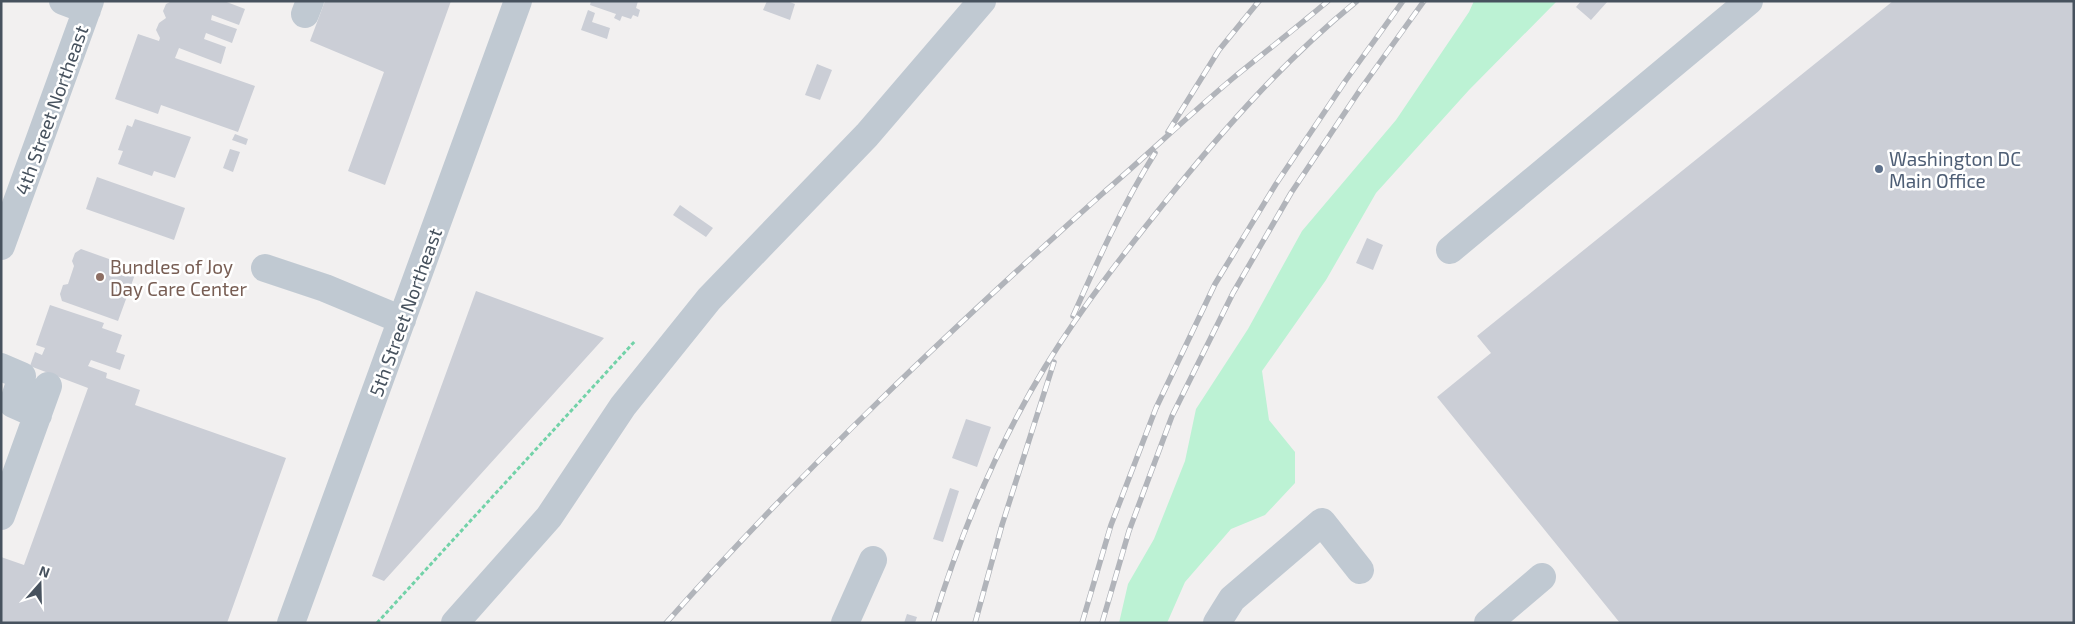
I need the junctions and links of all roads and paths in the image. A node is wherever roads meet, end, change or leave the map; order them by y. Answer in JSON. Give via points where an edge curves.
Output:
{"nodes":[{"id":1,"x":518,"y":1,"type":"edge"},
{"id":2,"x":982,"y":1,"type":"edge"},
{"id":3,"x":1749,"y":1,"type":"edge"},
{"id":4,"x":80,"y":4,"type":"edge"},
{"id":5,"x":1,"y":246,"type":"edge"},
{"id":6,"x":1450,"y":250,"type":"dead end"},
{"id":7,"x":265,"y":268,"type":"dead end"},
{"id":8,"x":402,"y":320,"type":"junction"},
{"id":9,"x":1,"y":367,"type":"edge"},
{"id":10,"x":48,"y":386,"type":"dead end"},
{"id":11,"x":38,"y":415,"type":"junction"},
{"id":12,"x":1,"y":516,"type":"edge"},
{"id":13,"x":873,"y":560,"type":"dead end"},
{"id":14,"x":1360,"y":570,"type":"dead end"},
{"id":15,"x":1542,"y":577,"type":"dead end"},
{"id":16,"x":291,"y":623,"type":"edge"},
{"id":17,"x":455,"y":623,"type":"edge"},
{"id":18,"x":844,"y":623,"type":"edge"},
{"id":19,"x":1217,"y":623,"type":"edge"},
{"id":20,"x":1488,"y":623,"type":"edge"}],
"edges":[{"from":1,"to":8,"type":"street","name":"5th Street Northeast"},
{"from":2,"to":17,"type":"street","via":[[867,135],[709,299],[623,406],[549,518]]},
{"from":3,"to":6,"type":"street"},
{"from":4,"to":5,"type":"street","name":"4th Street Northeast"},
{"from":7,"to":8,"type":"street","via":[[326,288]]},
{"from":8,"to":16,"type":"street","name":"5th Street Northeast"},
{"from":9,"to":11,"type":"street","via":[[22,376],[13,404]]},
{"from":10,"to":11,"type":"street"},
{"from":11,"to":12,"type":"street"},
{"from":13,"to":18,"type":"street"},
{"from":14,"to":19,"type":"street","via":[[1322,522],[1232,598]]},
{"from":15,"to":20,"type":"street"}]}
